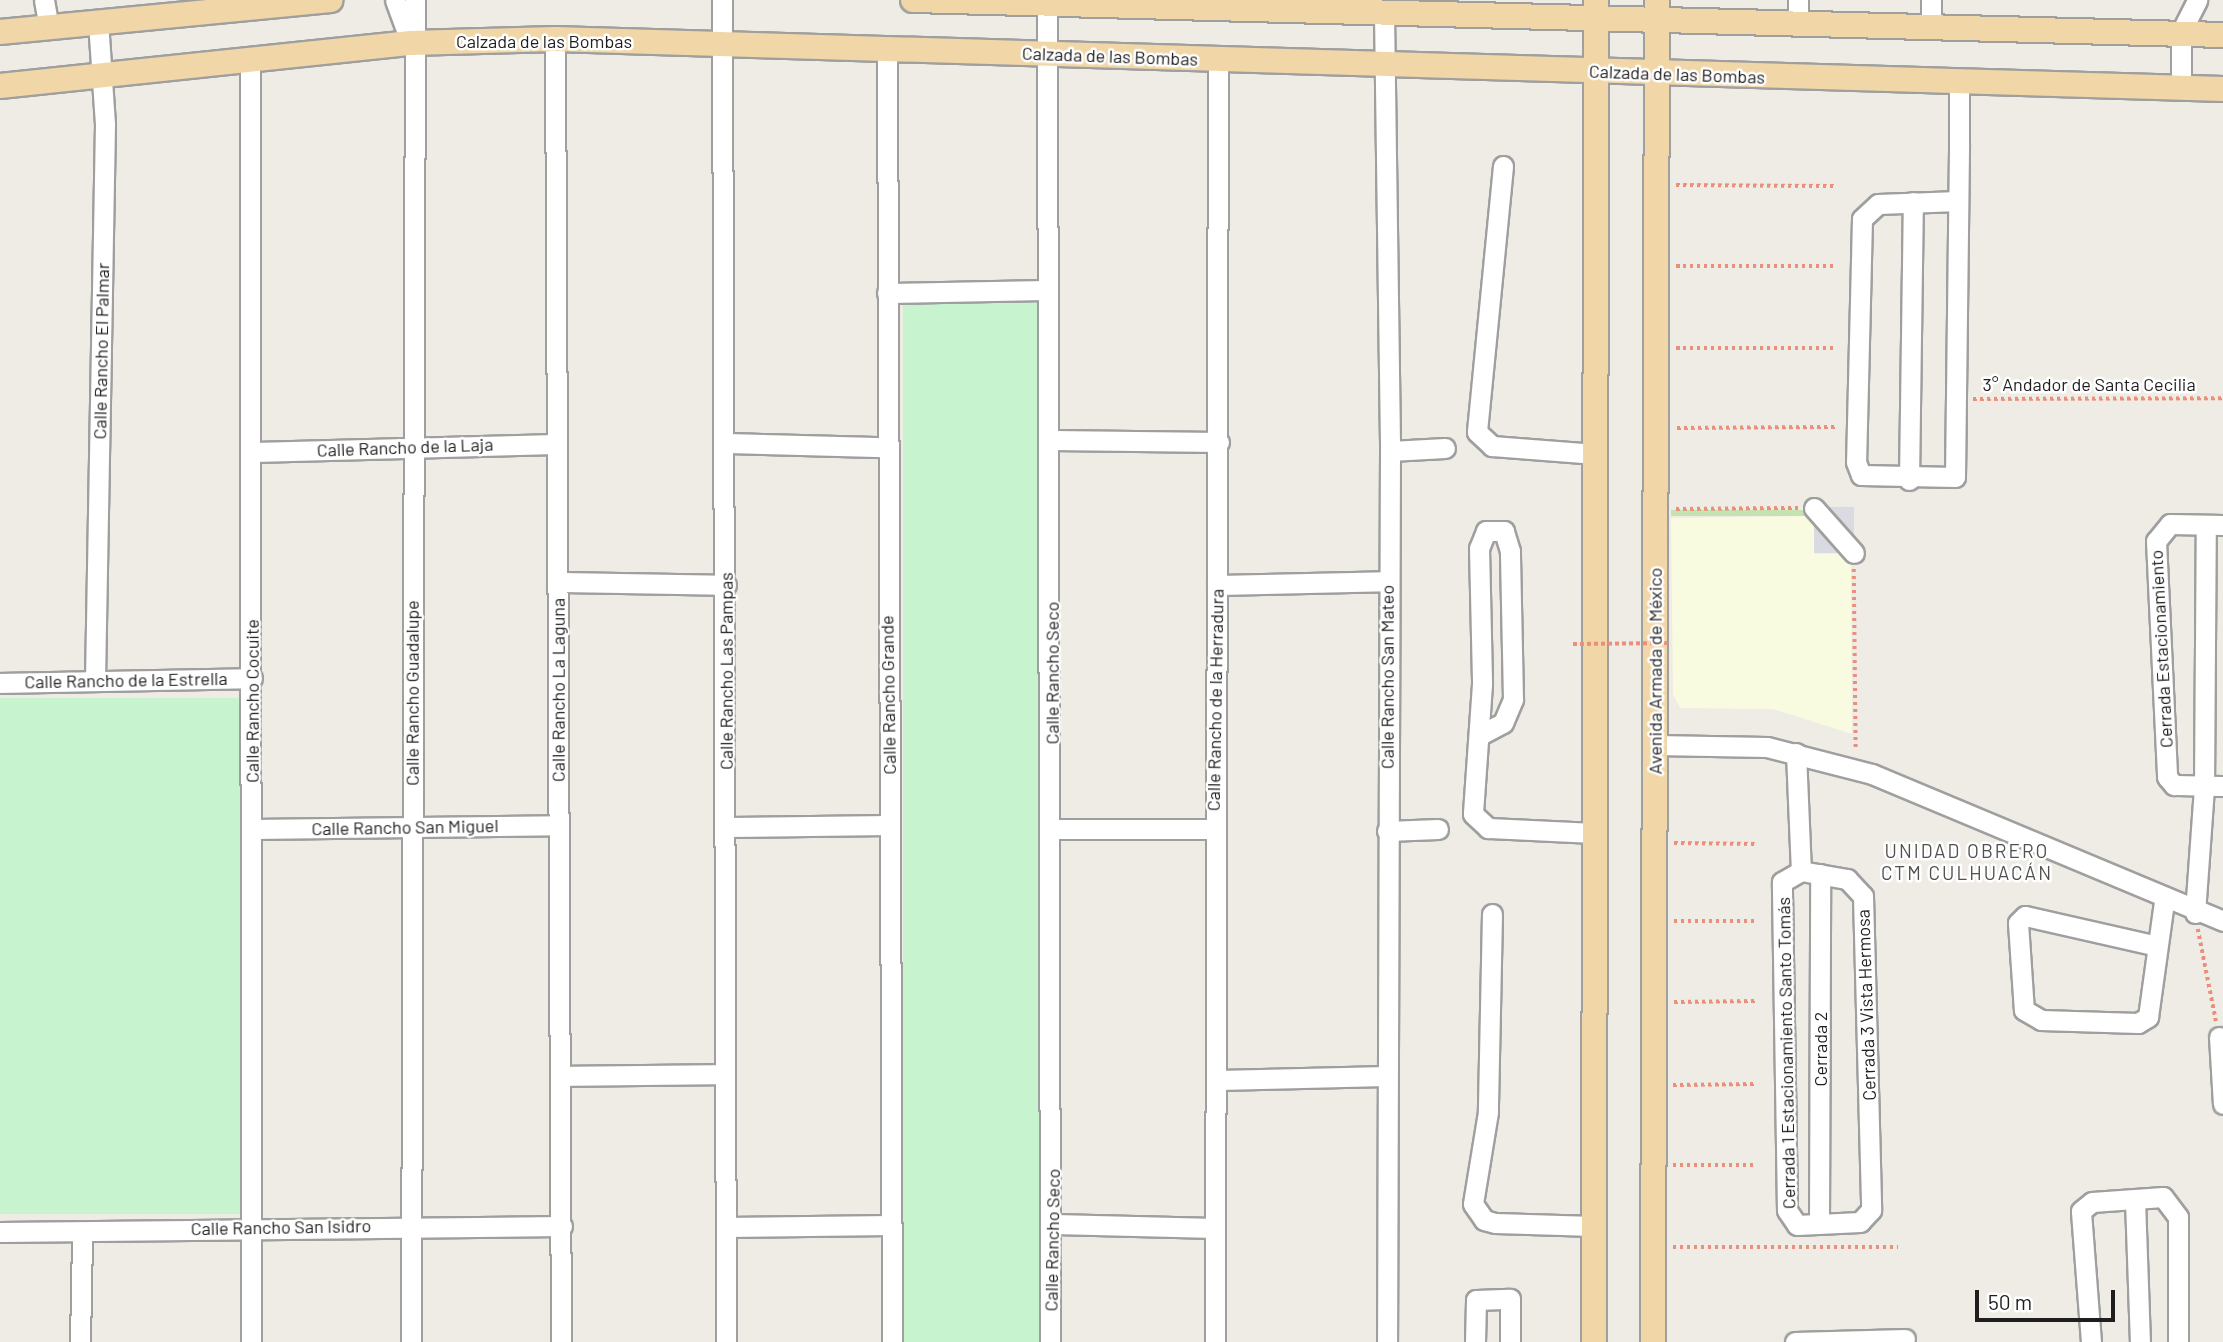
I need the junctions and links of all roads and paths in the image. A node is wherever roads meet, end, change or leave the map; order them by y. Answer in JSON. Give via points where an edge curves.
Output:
{"nodes":[{"id":1,"x":44,"y":0,"type":"edge"},
{"id":2,"x":330,"y":0,"type":"edge"},
{"id":3,"x":395,"y":0,"type":"edge"},
{"id":4,"x":415,"y":0,"type":"edge"},
{"id":5,"x":722,"y":0,"type":"edge"},
{"id":6,"x":914,"y":0,"type":"edge"},
{"id":7,"x":932,"y":0,"type":"edge"},
{"id":8,"x":2197,"y":0,"type":"edge"},
{"id":9,"x":1047,"y":3,"type":"junction"},
{"id":10,"x":1226,"y":4,"type":"edge"},
{"id":11,"x":1445,"y":6,"type":"edge"},
{"id":12,"x":164,"y":7,"type":"edge"},
{"id":13,"x":1596,"y":8,"type":"edge"},
{"id":14,"x":1657,"y":9,"type":"edge"},
{"id":15,"x":1798,"y":10,"type":"edge"},
{"id":16,"x":1931,"y":11,"type":"edge"},
{"id":17,"x":1384,"y":13,"type":"junction"},
{"id":18,"x":99,"y":21,"type":"junction"},
{"id":19,"x":49,"y":27,"type":"junction"},
{"id":20,"x":0,"y":32,"type":"edge"},
{"id":21,"x":2181,"y":32,"type":"junction"},
{"id":22,"x":2223,"y":34,"type":"edge"},
{"id":23,"x":555,"y":39,"type":"junction"},
{"id":24,"x":722,"y":42,"type":"junction"},
{"id":25,"x":411,"y":43,"type":"junction"},
{"id":26,"x":887,"y":48,"type":"junction"},
{"id":27,"x":1048,"y":54,"type":"junction"},
{"id":28,"x":1218,"y":59,"type":"junction"},
{"id":29,"x":250,"y":60,"type":"junction"},
{"id":30,"x":1383,"y":65,"type":"junction"},
{"id":31,"x":1597,"y":71,"type":"junction"},
{"id":32,"x":1658,"y":74,"type":"junction"},
{"id":33,"x":104,"y":77,"type":"junction"},
{"id":34,"x":1959,"y":84,"type":"junction"},
{"id":35,"x":0,"y":86,"type":"edge"},
{"id":36,"x":2181,"y":88,"type":"junction"},
{"id":37,"x":2223,"y":89,"type":"edge"},
{"id":38,"x":1503,"y":166,"type":"dead end"},
{"id":39,"x":1657,"y":185,"type":"junction"},
{"id":40,"x":1834,"y":186,"type":"dead end"},
{"id":41,"x":1958,"y":201,"type":"junction"},
{"id":42,"x":1913,"y":202,"type":"junction"},
{"id":43,"x":1657,"y":266,"type":"junction"},
{"id":44,"x":1834,"y":266,"type":"dead end"},
{"id":45,"x":1048,"y":290,"type":"junction"},
{"id":46,"x":887,"y":292,"type":"junction"},
{"id":47,"x":1657,"y":348,"type":"junction"},
{"id":48,"x":1834,"y":348,"type":"dead end"},
{"id":49,"x":2223,"y":398,"type":"edge"},
{"id":50,"x":1956,"y":399,"type":"junction"},
{"id":51,"x":1835,"y":427,"type":"dead end"},
{"id":52,"x":1657,"y":428,"type":"junction"},
{"id":53,"x":1052,"y":440,"type":"junction"},
{"id":54,"x":1219,"y":442,"type":"junction"},
{"id":55,"x":727,"y":443,"type":"junction"},
{"id":56,"x":413,"y":444,"type":"junction"},
{"id":57,"x":556,"y":444,"type":"junction"},
{"id":58,"x":885,"y":447,"type":"junction"},
{"id":59,"x":1445,"y":449,"type":"dead end"},
{"id":60,"x":1390,"y":451,"type":"junction"},
{"id":61,"x":254,"y":452,"type":"junction"},
{"id":62,"x":1596,"y":454,"type":"junction"},
{"id":63,"x":1909,"y":480,"type":"junction"},
{"id":64,"x":1814,"y":508,"type":"joint"},
{"id":65,"x":1656,"y":509,"type":"junction"},
{"id":66,"x":2214,"y":525,"type":"edge"},
{"id":67,"x":1854,"y":553,"type":"joint"},
{"id":68,"x":1387,"y":581,"type":"junction"},
{"id":69,"x":557,"y":582,"type":"junction"},
{"id":70,"x":726,"y":585,"type":"junction"},
{"id":71,"x":1217,"y":585,"type":"junction"},
{"id":72,"x":1671,"y":643,"type":"dead end"},
{"id":73,"x":1573,"y":644,"type":"dead end"},
{"id":74,"x":252,"y":678,"type":"junction"},
{"id":75,"x":95,"y":680,"type":"junction"},
{"id":76,"x":0,"y":683,"type":"edge"},
{"id":77,"x":1480,"y":735,"type":"junction"},
{"id":78,"x":1655,"y":745,"type":"junction"},
{"id":79,"x":1796,"y":753,"type":"junction"},
{"id":80,"x":1857,"y":769,"type":"junction"},
{"id":81,"x":2213,"y":787,"type":"edge"},
{"id":82,"x":559,"y":825,"type":"junction"},
{"id":83,"x":889,"y":825,"type":"junction"},
{"id":84,"x":726,"y":827,"type":"junction"},
{"id":85,"x":412,"y":828,"type":"junction"},
{"id":86,"x":251,"y":829,"type":"junction"},
{"id":87,"x":1051,"y":829,"type":"junction"},
{"id":88,"x":1214,"y":829,"type":"junction"},
{"id":89,"x":1438,"y":829,"type":"dead end"},
{"id":90,"x":1387,"y":831,"type":"junction"},
{"id":91,"x":1595,"y":833,"type":"junction"},
{"id":92,"x":1654,"y":843,"type":"junction"},
{"id":93,"x":1756,"y":844,"type":"dead end"},
{"id":94,"x":1811,"y":873,"type":"junction"},
{"id":95,"x":2164,"y":901,"type":"junction"},
{"id":96,"x":2195,"y":913,"type":"junction"},
{"id":97,"x":1492,"y":914,"type":"dead end"},
{"id":98,"x":1755,"y":921,"type":"dead end"},
{"id":99,"x":2223,"y":921,"type":"edge"},
{"id":100,"x":1654,"y":922,"type":"junction"},
{"id":101,"x":2153,"y":945,"type":"junction"},
{"id":102,"x":1755,"y":1001,"type":"dead end"},
{"id":103,"x":1654,"y":1002,"type":"junction"},
{"id":104,"x":2219,"y":1037,"type":"joint"},
{"id":105,"x":725,"y":1074,"type":"junction"},
{"id":106,"x":561,"y":1076,"type":"junction"},
{"id":107,"x":1387,"y":1076,"type":"junction"},
{"id":108,"x":1218,"y":1080,"type":"junction"},
{"id":109,"x":1755,"y":1084,"type":"dead end"},
{"id":110,"x":1654,"y":1085,"type":"junction"},
{"id":111,"x":2223,"y":1104,"type":"edge"},
{"id":112,"x":1654,"y":1165,"type":"junction"},
{"id":113,"x":1755,"y":1165,"type":"dead end"},
{"id":114,"x":2135,"y":1200,"type":"junction"},
{"id":115,"x":1871,"y":1210,"type":"joint"},
{"id":116,"x":1054,"y":1224,"type":"junction"},
{"id":117,"x":1819,"y":1224,"type":"junction"},
{"id":118,"x":411,"y":1225,"type":"junction"},
{"id":119,"x":891,"y":1225,"type":"junction"},
{"id":120,"x":251,"y":1226,"type":"junction"},
{"id":121,"x":562,"y":1226,"type":"junction"},
{"id":122,"x":1594,"y":1226,"type":"junction"},
{"id":123,"x":726,"y":1227,"type":"junction"},
{"id":124,"x":1216,"y":1228,"type":"junction"},
{"id":125,"x":0,"y":1232,"type":"edge"},
{"id":126,"x":82,"y":1233,"type":"junction"},
{"id":127,"x":1653,"y":1247,"type":"junction"},
{"id":128,"x":1898,"y":1247,"type":"dead end"},
{"id":129,"x":1908,"y":1334,"type":"edge"},
{"id":130,"x":80,"y":1342,"type":"edge"},
{"id":131,"x":251,"y":1342,"type":"edge"},
{"id":132,"x":411,"y":1342,"type":"edge"},
{"id":133,"x":561,"y":1342,"type":"edge"},
{"id":134,"x":726,"y":1342,"type":"edge"},
{"id":135,"x":892,"y":1342,"type":"edge"},
{"id":136,"x":1050,"y":1342,"type":"edge"},
{"id":137,"x":1215,"y":1342,"type":"edge"},
{"id":138,"x":1387,"y":1342,"type":"edge"},
{"id":139,"x":1475,"y":1342,"type":"edge"},
{"id":140,"x":1510,"y":1342,"type":"edge"},
{"id":141,"x":1594,"y":1342,"type":"edge"},
{"id":142,"x":1653,"y":1342,"type":"edge"},
{"id":143,"x":1795,"y":1342,"type":"edge"},
{"id":144,"x":2091,"y":1342,"type":"edge"},
{"id":145,"x":2140,"y":1342,"type":"edge"},
{"id":146,"x":2178,"y":1342,"type":"edge"}],
"edges":[{"from":1,"to":19,"type":"street"},
{"from":2,"to":12,"type":"main road"},
{"from":3,"to":25,"type":"street"},
{"from":4,"to":25,"type":"street"},
{"from":5,"to":24,"type":"street","name":"Calle Rancho Las Pampas"},
{"from":6,"to":7,"type":"main road"},
{"from":7,"to":9,"type":"main road"},
{"from":8,"to":21,"type":"street"},
{"from":9,"to":10,"type":"main road"},
{"from":9,"to":27,"type":"street","name":"Calle Rancho Seco"},
{"from":10,"to":17,"type":"main road"},
{"from":11,"to":13,"type":"main road"},
{"from":11,"to":17,"type":"main road"},
{"from":12,"to":18,"type":"main road"},
{"from":13,"to":14,"type":"main road"},
{"from":13,"to":31,"type":"main road"},
{"from":14,"to":15,"type":"main road"},
{"from":14,"to":32,"type":"main road","name":"Avenida Armada de México"},
{"from":15,"to":16,"type":"main road"},
{"from":16,"to":21,"type":"main road"},
{"from":17,"to":30,"type":"street","name":"Calle Rancho San Mateo"},
{"from":18,"to":19,"type":"main road"},
{"from":18,"to":33,"type":"street","name":"Calle Rancho El Palmar"},
{"from":19,"to":20,"type":"main road"},
{"from":21,"to":22,"type":"main road"},
{"from":21,"to":36,"type":"street"},
{"from":23,"to":24,"type":"main road","name":"Calzada de las Bombas"},
{"from":23,"to":25,"type":"main road","name":"Calzada de las Bombas"},
{"from":23,"to":57,"type":"street","name":"Calle Rancho La Laguna"},
{"from":24,"to":26,"type":"main road","name":"Calzada de las Bombas"},
{"from":24,"to":55,"type":"street","name":"Calle Rancho Las Pampas"},
{"from":25,"to":29,"type":"main road","name":"Calzada de las Bombas"},
{"from":25,"to":56,"type":"street","name":"Calle Rancho Guadalupe"},
{"from":26,"to":27,"type":"main road","name":"Calzada de las Bombas"},
{"from":26,"to":46,"type":"street","name":"Calle Rancho Grande"},
{"from":27,"to":28,"type":"main road","name":"Calzada de las Bombas"},
{"from":27,"to":45,"type":"street","name":"Calle Rancho Seco"},
{"from":28,"to":30,"type":"main road","name":"Calzada de las Bombas"},
{"from":28,"to":54,"type":"street","name":"Calle Rancho de la Herradura"},
{"from":29,"to":33,"type":"main road","name":"Calzada de las Bombas"},
{"from":29,"to":61,"type":"street","name":"Calle Rancho Cocuite"},
{"from":30,"to":31,"type":"main road","name":"Calzada de las Bombas"},
{"from":30,"to":60,"type":"street","name":"Calle Rancho San Mateo"},
{"from":31,"to":32,"type":"main road","name":"Calzada de las Bombas"},
{"from":31,"to":62,"type":"main road"},
{"from":32,"to":34,"type":"main road","name":"Calzada de las Bombas"},
{"from":32,"to":39,"type":"main road","name":"Avenida Armada de México"},
{"from":33,"to":35,"type":"main road","name":"Calzada de las Bombas"},
{"from":33,"to":75,"type":"street","name":"Calle Rancho El Palmar"},
{"from":34,"to":36,"type":"main road","name":"Calzada de las Bombas"},
{"from":34,"to":41,"type":"street"},
{"from":36,"to":37,"type":"main road","name":"Calzada de las Bombas"},
{"from":38,"to":62,"type":"street","via":[[1474,421],[1481,441]]},
{"from":39,"to":40,"type":"path"},
{"from":39,"to":43,"type":"main road","name":"Avenida Armada de México"},
{"from":41,"to":42,"type":"street"},
{"from":41,"to":50,"type":"street"},
{"from":42,"to":63,"type":"street"},
{"from":42,"to":63,"type":"street","via":[[1878,204],[1862,219],[1856,462],[1861,475]]},
{"from":43,"to":44,"type":"path"},
{"from":43,"to":47,"type":"main road","name":"Avenida Armada de México"},
{"from":45,"to":46,"type":"street"},
{"from":45,"to":53,"type":"street","name":"Calle Rancho Seco"},
{"from":46,"to":58,"type":"street","name":"Calle Rancho Grande"},
{"from":47,"to":48,"type":"path"},
{"from":47,"to":52,"type":"main road","name":"Avenida Armada de México"},
{"from":49,"to":50,"type":"path","name":"3° Andador de Santa Cecilia"},
{"from":50,"to":63,"type":"street","via":[[1955,477]]},
{"from":51,"to":52,"type":"path"},
{"from":52,"to":65,"type":"main road","name":"Avenida Armada de México"},
{"from":53,"to":54,"type":"street"},
{"from":53,"to":87,"type":"street","name":"Calle Rancho Seco"},
{"from":54,"to":71,"type":"street","name":"Calle Rancho de la Herradura"},
{"from":55,"to":58,"type":"street"},
{"from":55,"to":70,"type":"street","name":"Calle Rancho Las Pampas"},
{"from":56,"to":57,"type":"street","name":"Calle Rancho de la Laja"},
{"from":56,"to":61,"type":"street","name":"Calle Rancho de la Laja"},
{"from":56,"to":85,"type":"street","name":"Calle Rancho Guadalupe"},
{"from":57,"to":69,"type":"street","name":"Calle Rancho La Laguna"},
{"from":58,"to":83,"type":"street","name":"Calle Rancho Grande"},
{"from":59,"to":60,"type":"street"},
{"from":60,"to":68,"type":"street","name":"Calle Rancho San Mateo"},
{"from":61,"to":74,"type":"street","name":"Calle Rancho Cocuite"},
{"from":62,"to":91,"type":"main road"},
{"from":64,"to":65,"type":"path"},
{"from":64,"to":67,"type":"street"},
{"from":65,"to":78,"type":"main road","name":"Avenida Armada de México"},
{"from":66,"to":81,"type":"street","name":"Cerrada Estacionamiento"},
{"from":66,"to":81,"type":"street","name":"Cerrada Estacionamiento","via":[[2170,524],[2156,541],[2167,777],[2174,785]]},
{"from":67,"to":80,"type":"path"},
{"from":68,"to":71,"type":"street"},
{"from":68,"to":90,"type":"street","name":"Calle Rancho San Mateo"},
{"from":69,"to":70,"type":"street"},
{"from":69,"to":82,"type":"street","name":"Calle Rancho La Laguna"},
{"from":70,"to":84,"type":"street","name":"Calle Rancho Las Pampas"},
{"from":71,"to":88,"type":"street","name":"Calle Rancho de la Herradura"},
{"from":72,"to":73,"type":"path","bridge":true},
{"from":74,"to":75,"type":"street","name":"Calle Rancho de la Estrella"},
{"from":74,"to":86,"type":"street","name":"Calle Rancho Cocuite"},
{"from":75,"to":76,"type":"street","name":"Calle Rancho de la Estrella"},
{"from":77,"to":77,"type":"street","via":[[1479,548],[1486,531],[1504,531],[1510,551],[1513,699],[1503,723]]},
{"from":77,"to":91,"type":"street","via":[[1472,806],[1476,823]]},
{"from":78,"to":79,"type":"street"},
{"from":78,"to":92,"type":"main road","name":"Avenida Armada de México"},
{"from":79,"to":80,"type":"street"},
{"from":79,"to":94,"type":"street"},
{"from":80,"to":95,"type":"street"},
{"from":81,"to":96,"type":"street","name":"Cerrada Estacionamiento"},
{"from":82,"to":85,"type":"street","name":"Calle Rancho San Miguel"},
{"from":82,"to":106,"type":"street","name":"Calle Rancho La Laguna"},
{"from":83,"to":84,"type":"street"},
{"from":83,"to":119,"type":"street","name":"Calle Rancho Grande"},
{"from":84,"to":105,"type":"street","name":"Calle Rancho Las Pampas"},
{"from":85,"to":86,"type":"street","name":"Calle Rancho San Miguel"},
{"from":85,"to":118,"type":"street","name":"Calle Rancho Guadalupe"},
{"from":86,"to":120,"type":"street","name":"Calle Rancho Cocuite"},
{"from":87,"to":88,"type":"street"},
{"from":87,"to":116,"type":"street","name":"Calle Rancho Seco"},
{"from":88,"to":108,"type":"street","name":"Calle Rancho de la Herradura"},
{"from":89,"to":90,"type":"street"},
{"from":90,"to":107,"type":"street","name":"Calle Rancho San Mateo"},
{"from":91,"to":122,"type":"main road"},
{"from":92,"to":93,"type":"path"},
{"from":92,"to":100,"type":"main road","name":"Avenida Armada de México"},
{"from":94,"to":115,"type":"street","name":"Cerrada 3 Vista Hermosa","via":[[1854,881],[1863,896]]},
{"from":94,"to":117,"type":"street","name":"Cerrada 2"},
{"from":94,"to":117,"type":"street","name":"Cerrada 1 Estacionamiento Santo Tomás","via":[[1782,883],[1787,1210],[1797,1225]]},
{"from":95,"to":96,"type":"street"},
{"from":95,"to":101,"type":"street"},
{"from":96,"to":99,"type":"street"},
{"from":96,"to":104,"type":"path"},
{"from":97,"to":122,"type":"street","via":[[1488,1112],[1472,1196],[1477,1212],[1495,1223]]},
{"from":98,"to":100,"type":"path"},
{"from":100,"to":103,"type":"main road","name":"Avenida Armada de México"},
{"from":101,"to":101,"type":"street","via":[[2025,916],[2018,923],[2024,1010],[2041,1020],[2138,1023],[2153,1010]]},
{"from":102,"to":103,"type":"path"},
{"from":103,"to":110,"type":"main road","name":"Avenida Armada de México"},
{"from":104,"to":111,"type":"street"},
{"from":105,"to":106,"type":"street"},
{"from":105,"to":123,"type":"street","name":"Calle Rancho Las Pampas"},
{"from":106,"to":121,"type":"street","name":"Calle Rancho La Laguna"},
{"from":107,"to":108,"type":"street"},
{"from":107,"to":138,"type":"street","name":"Calle Rancho San Mateo"},
{"from":108,"to":124,"type":"street","name":"Calle Rancho de la Herradura"},
{"from":109,"to":110,"type":"path"},
{"from":110,"to":112,"type":"main road","name":"Avenida Armada de México"},
{"from":112,"to":113,"type":"path"},
{"from":112,"to":127,"type":"main road","name":"Avenida Armada de México"},
{"from":114,"to":144,"type":"street","via":[[2092,1202],[2081,1210]]},
{"from":114,"to":145,"type":"street"},
{"from":114,"to":146,"type":"street","via":[[2163,1197],[2178,1217]]},
{"from":115,"to":117,"type":"street","name":"Cerrada 1 Estacionamiento Santo Tomás","via":[[1860,1222]]},
{"from":116,"to":124,"type":"street"},
{"from":116,"to":136,"type":"street","name":"Calle Rancho Seco"},
{"from":118,"to":120,"type":"street","name":"Calle Rancho San Isidro"},
{"from":118,"to":121,"type":"street","name":"Calle Rancho San Isidro"},
{"from":118,"to":132,"type":"street","name":"Calle Rancho Guadalupe"},
{"from":119,"to":123,"type":"street"},
{"from":119,"to":135,"type":"street","name":"Calle Rancho Grande"},
{"from":120,"to":126,"type":"street","name":"Calle Rancho San Isidro"},
{"from":120,"to":131,"type":"street","name":"Calle Rancho Cocuite"},
{"from":121,"to":133,"type":"street","name":"Calle Rancho La Laguna"},
{"from":122,"to":141,"type":"main road"},
{"from":123,"to":134,"type":"street","name":"Calle Rancho Las Pampas"},
{"from":124,"to":137,"type":"street","name":"Calle Rancho de la Herradura"},
{"from":125,"to":126,"type":"street","name":"Calle Rancho San Isidro"},
{"from":126,"to":130,"type":"street"},
{"from":127,"to":128,"type":"path"},
{"from":127,"to":142,"type":"main road","name":"Avenida Armada de México"},
{"from":129,"to":143,"type":"street"},
{"from":139,"to":140,"type":"street","via":[[1476,1300],[1510,1299]]}]}
